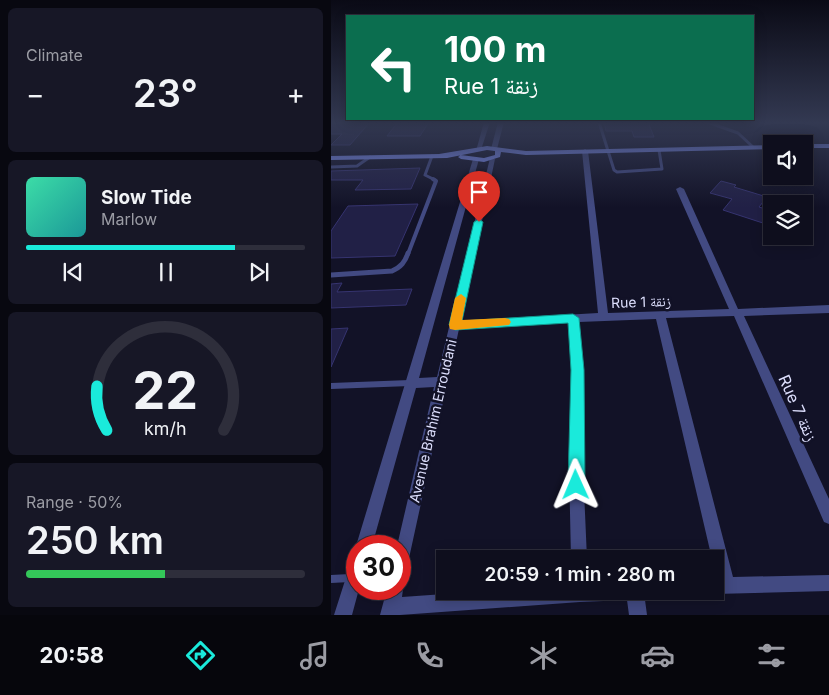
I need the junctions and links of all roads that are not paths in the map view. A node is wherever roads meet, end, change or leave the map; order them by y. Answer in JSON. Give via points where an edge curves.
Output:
{"nodes":[{"id":1,"x":659,"y":150,"type":"edge"},
{"id":2,"x":477,"y":151,"type":"edge"},
{"id":3,"x":496,"y":151,"type":"edge"},
{"id":4,"x":608,"y":151,"type":"junction"},
{"id":5,"x":623,"y":151,"type":"edge"},
{"id":6,"x":585,"y":152,"type":"junction"},
{"id":7,"x":495,"y":154,"type":"junction"},
{"id":8,"x":476,"y":155,"type":"junction"},
{"id":9,"x":432,"y":156,"type":"junction"},
{"id":10,"x":370,"y":157,"type":"junction"},
{"id":11,"x":331,"y":158,"type":"edge"},
{"id":12,"x":331,"y":167,"type":"edge"},
{"id":13,"x":680,"y":189,"type":"dead end"},
{"id":14,"x":331,"y":275,"type":"edge"},
{"id":15,"x":829,"y":309,"type":"edge"},
{"id":16,"x":736,"y":312,"type":"junction"},
{"id":17,"x":660,"y":315,"type":"junction"},
{"id":18,"x":603,"y":317,"type":"junction"},
{"id":19,"x":573,"y":318,"type":"junction"},
{"id":20,"x":455,"y":325,"type":"junction"},
{"id":21,"x":441,"y":382,"type":"junction"},
{"id":22,"x":411,"y":383,"type":"junction"},
{"id":23,"x":331,"y":386,"type":"edge"},
{"id":24,"x":829,"y":517,"type":"edge"},
{"id":25,"x":367,"y":535,"type":"edge"},
{"id":26,"x":407,"y":535,"type":"edge"},
{"id":27,"x":579,"y":550,"type":"edge"},
{"id":28,"x":713,"y":550,"type":"edge"},
{"id":29,"x":346,"y":576,"type":"edge"},
{"id":30,"x":331,"y":579,"type":"edge"},
{"id":31,"x":829,"y":583,"type":"edge"},
{"id":32,"x":724,"y":586,"type":"edge"},
{"id":33,"x":348,"y":600,"type":"edge"},
{"id":34,"x":500,"y":600,"type":"edge"},
{"id":35,"x":639,"y":600,"type":"edge"},
{"id":36,"x":389,"y":611,"type":"edge"},
{"id":37,"x":343,"y":615,"type":"edge"},
{"id":38,"x":638,"y":615,"type":"edge"}],
"edges":[{"from":1,"to":4,"type":"lane","via":[[662,169],[623,173],[614,170]]},
{"from":2,"to":8,"type":"street","name":"Avenue Brahim Erroudani"},
{"from":3,"to":7,"type":"street","name":"Avenue Brahim Erroudani"},
{"from":4,"to":5,"type":"main road"},
{"from":4,"to":6,"type":"main road"},
{"from":6,"to":7,"type":"main road"},
{"from":6,"to":18,"type":"street"},
{"from":7,"to":8,"type":"main road"},
{"from":7,"to":8,"type":"main road"},
{"from":7,"to":20,"type":"street","name":"Avenue Brahim Erroudani"},
{"from":8,"to":9,"type":"main road"},
{"from":8,"to":22,"type":"street","name":"Avenue Brahim Erroudani"},
{"from":9,"to":10,"type":"main road"},
{"from":9,"to":14,"type":"lane","via":[[425,175],[436,181],[405,261],[392,272]]},
{"from":10,"to":11,"type":"main road"},
{"from":10,"to":12,"type":"lane","via":[[361,166]]},
{"from":13,"to":16,"type":"street","name":"Rue 7 زنقة"},
{"from":15,"to":16,"type":"street","name":"Rue 1 زنقة"},
{"from":16,"to":17,"type":"street","name":"Rue 1 زنقة"},
{"from":16,"to":24,"type":"street","name":"Rue 7 زنقة"},
{"from":17,"to":18,"type":"street","name":"Rue 1 زنقة"},
{"from":17,"to":28,"type":"street"},
{"from":18,"to":19,"type":"street","name":"Rue 1 زنقة"},
{"from":19,"to":20,"type":"street","name":"Rue 1 زنقة"},
{"from":19,"to":27,"type":"street","via":[[578,370]]},
{"from":20,"to":21,"type":"street","name":"Avenue Brahim Erroudani"},
{"from":21,"to":22,"type":"street"},
{"from":21,"to":26,"type":"street","name":"Avenue Brahim Erroudani"},
{"from":22,"to":23,"type":"lane"},
{"from":22,"to":25,"type":"street","name":"Avenue Brahim Erroudani"},
{"from":29,"to":30,"type":"lane"},
{"from":31,"to":32,"type":"street"},
{"from":33,"to":37,"type":"street"},
{"from":34,"to":36,"type":"street"},
{"from":35,"to":38,"type":"street"}]}
